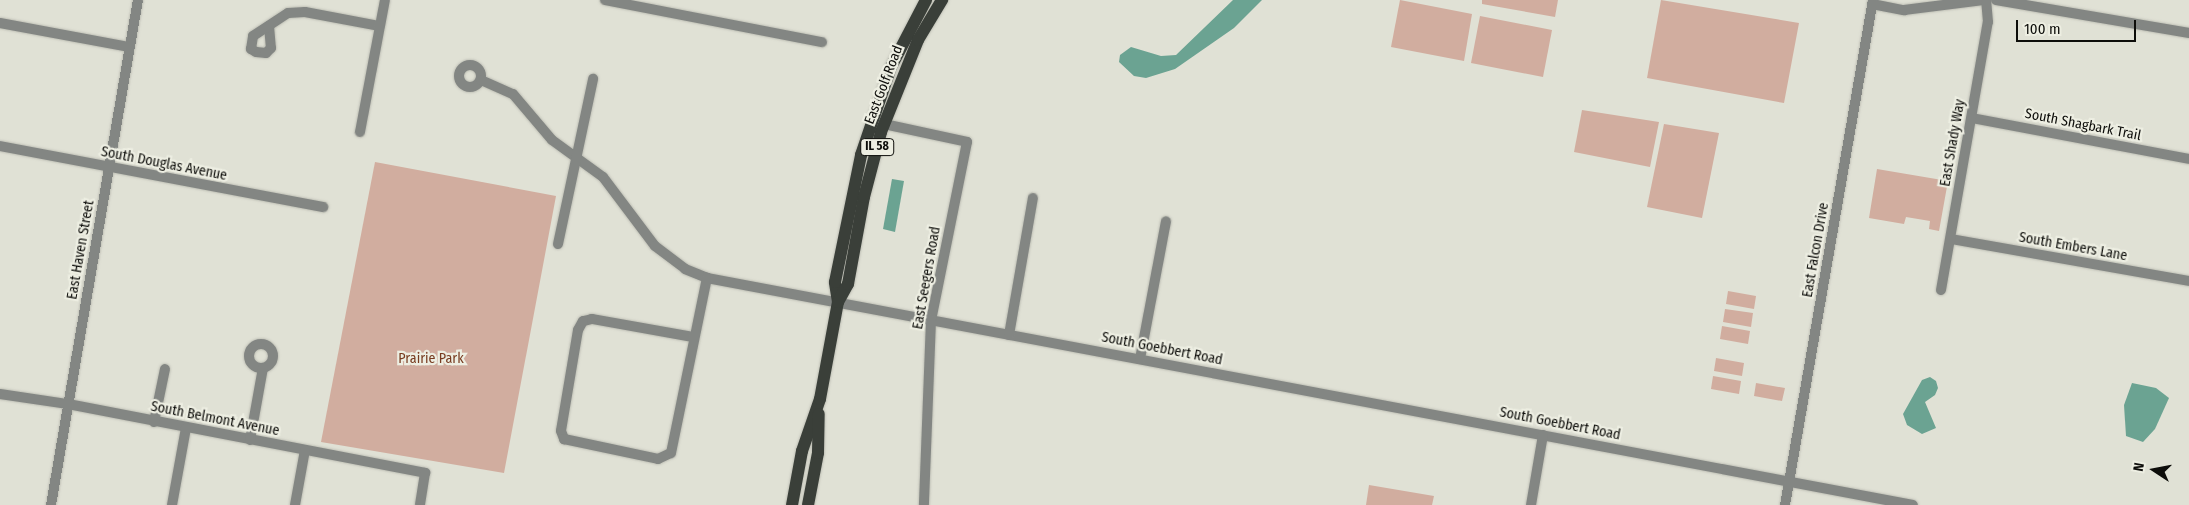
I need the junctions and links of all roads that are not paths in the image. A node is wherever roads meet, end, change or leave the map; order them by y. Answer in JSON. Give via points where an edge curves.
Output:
{"nodes":[{"id":1,"x":138,"y":0,"type":"edge"},
{"id":2,"x":385,"y":0,"type":"edge"},
{"id":3,"x":605,"y":0,"type":"edge"},
{"id":4,"x":926,"y":0,"type":"edge"},
{"id":5,"x":942,"y":0,"type":"edge"},
{"id":6,"x":1984,"y":0,"type":"edge"},
{"id":7,"x":1996,"y":0,"type":"edge"},
{"id":8,"x":617,"y":1,"type":"edge"},
{"id":9,"x":1873,"y":2,"type":"edge"},
{"id":10,"x":0,"y":23,"type":"edge"},
{"id":11,"x":269,"y":26,"type":"dead end"},
{"id":12,"x":379,"y":26,"type":"junction"},
{"id":13,"x":2189,"y":33,"type":"edge"},
{"id":14,"x":822,"y":42,"type":"dead end"},
{"id":15,"x":130,"y":47,"type":"junction"},
{"id":16,"x":593,"y":78,"type":"dead end"},
{"id":17,"x":480,"y":80,"type":"dead end"},
{"id":18,"x":1972,"y":118,"type":"junction"},
{"id":19,"x":884,"y":124,"type":"junction"},
{"id":20,"x":360,"y":132,"type":"dead end"},
{"id":21,"x":0,"y":146,"type":"edge"},
{"id":22,"x":576,"y":159,"type":"junction"},
{"id":23,"x":2189,"y":159,"type":"edge"},
{"id":24,"x":109,"y":168,"type":"junction"},
{"id":25,"x":1033,"y":198,"type":"dead end"},
{"id":26,"x":323,"y":207,"type":"dead end"},
{"id":27,"x":1166,"y":221,"type":"dead end"},
{"id":28,"x":1951,"y":239,"type":"junction"},
{"id":29,"x":558,"y":244,"type":"dead end"},
{"id":30,"x":707,"y":278,"type":"junction"},
{"id":31,"x":2189,"y":281,"type":"edge"},
{"id":32,"x":1941,"y":290,"type":"dead end"},
{"id":33,"x":838,"y":302,"type":"junction"},
{"id":34,"x":931,"y":320,"type":"junction"},
{"id":35,"x":1009,"y":334,"type":"junction"},
{"id":36,"x":693,"y":337,"type":"junction"},
{"id":37,"x":1140,"y":359,"type":"junction"},
{"id":38,"x":263,"y":368,"type":"dead end"},
{"id":39,"x":165,"y":369,"type":"dead end"},
{"id":40,"x":0,"y":394,"type":"edge"},
{"id":41,"x":820,"y":399,"type":"junction"},
{"id":42,"x":68,"y":404,"type":"junction"},
{"id":43,"x":154,"y":422,"type":"junction"},
{"id":44,"x":186,"y":428,"type":"junction"},
{"id":45,"x":1543,"y":435,"type":"junction"},
{"id":46,"x":250,"y":440,"type":"junction"},
{"id":47,"x":305,"y":450,"type":"junction"},
{"id":48,"x":1789,"y":482,"type":"junction"},
{"id":49,"x":51,"y":505,"type":"edge"},
{"id":50,"x":172,"y":505,"type":"edge"},
{"id":51,"x":295,"y":505,"type":"edge"},
{"id":52,"x":420,"y":505,"type":"edge"},
{"id":53,"x":792,"y":505,"type":"edge"},
{"id":54,"x":808,"y":505,"type":"edge"},
{"id":55,"x":924,"y":505,"type":"edge"},
{"id":56,"x":1531,"y":505,"type":"edge"},
{"id":57,"x":1785,"y":505,"type":"edge"},
{"id":58,"x":1913,"y":505,"type":"edge"}],
"edges":[{"from":1,"to":15,"type":"street","name":"East Haven Street"},
{"from":2,"to":12,"type":"street"},
{"from":3,"to":8,"type":"street"},
{"from":4,"to":33,"type":"main road","name":"East Golf Road","number":"IL 58","via":[[891,67],[861,156],[835,282]]},
{"from":5,"to":19,"type":"main road","name":"East Golf Road","number":"IL 58","via":[[915,48]]},
{"from":6,"to":9,"type":"street","via":[[1904,10]]},
{"from":6,"to":18,"type":"street","name":"East Shady Way","via":[[1988,22]]},
{"from":7,"to":13,"type":"street"},
{"from":8,"to":14,"type":"street"},
{"from":9,"to":48,"type":"street","name":"East Falcon Drive"},
{"from":10,"to":15,"type":"street"},
{"from":11,"to":12,"type":"street","via":[[288,13],[297,12]]},
{"from":12,"to":20,"type":"street"},
{"from":15,"to":24,"type":"street","name":"East Haven Street"},
{"from":16,"to":22,"type":"street","via":[[581,148]]},
{"from":17,"to":22,"type":"street","name":"South Goebbert Road","via":[[513,94],[552,140]]},
{"from":18,"to":23,"type":"street","name":"South Shagbark Trail"},
{"from":18,"to":28,"type":"street","name":"East Shady Way"},
{"from":19,"to":33,"type":"main road","name":"East Golf Road","number":"IL 58","via":[[864,197],[848,284]]},
{"from":19,"to":34,"type":"street","name":"East Seegers Road","via":[[967,142]]},
{"from":21,"to":24,"type":"street","name":"South Douglas Avenue"},
{"from":22,"to":29,"type":"street"},
{"from":22,"to":30,"type":"street","name":"South Goebbert Road","via":[[604,177],[655,246],[669,259]]},
{"from":24,"to":26,"type":"street","name":"South Douglas Avenue"},
{"from":24,"to":42,"type":"street","name":"East Haven Street"},
{"from":25,"to":35,"type":"street"},
{"from":27,"to":37,"type":"street"},
{"from":28,"to":31,"type":"street","name":"South Embers Lane"},
{"from":28,"to":32,"type":"street","name":"East Shady Way"},
{"from":30,"to":33,"type":"street","name":"South Goebbert Road"},
{"from":30,"to":36,"type":"street"},
{"from":33,"to":34,"type":"street","name":"South Goebbert Road"},
{"from":33,"to":41,"type":"main road","name":"East Golf Road","number":"IL 58"},
{"from":34,"to":35,"type":"street","name":"South Goebbert Road"},
{"from":34,"to":55,"type":"street","name":"East Seegers Road"},
{"from":35,"to":37,"type":"street","name":"South Goebbert Road"},
{"from":36,"to":36,"type":"street","via":[[674,446],[665,457],[658,459],[564,439],[561,431],[578,330],[583,321],[592,319]]},
{"from":37,"to":45,"type":"street","name":"South Goebbert Road"},
{"from":38,"to":46,"type":"street"},
{"from":39,"to":43,"type":"street"},
{"from":40,"to":42,"type":"street","name":"South Belmont Avenue"},
{"from":41,"to":53,"type":"main road","name":"East Golf Road","number":"IL 58","via":[[802,451]]},
{"from":41,"to":54,"type":"main road","name":"East Golf Road","number":"IL 58","via":[[818,453]]},
{"from":42,"to":43,"type":"street","name":"South Belmont Avenue"},
{"from":42,"to":49,"type":"street","name":"East Haven Street"},
{"from":43,"to":44,"type":"street","name":"South Belmont Avenue"},
{"from":44,"to":46,"type":"street","name":"South Belmont Avenue"},
{"from":44,"to":50,"type":"street"},
{"from":45,"to":48,"type":"street","name":"South Goebbert Road"},
{"from":45,"to":56,"type":"street"},
{"from":46,"to":47,"type":"street","name":"South Belmont Avenue"},
{"from":47,"to":51,"type":"street"},
{"from":47,"to":52,"type":"street","name":"South Belmont Avenue","via":[[425,473]]},
{"from":48,"to":57,"type":"street","name":"East Falcon Drive"},
{"from":48,"to":58,"type":"street","name":"South Goebbert Road"}]}
